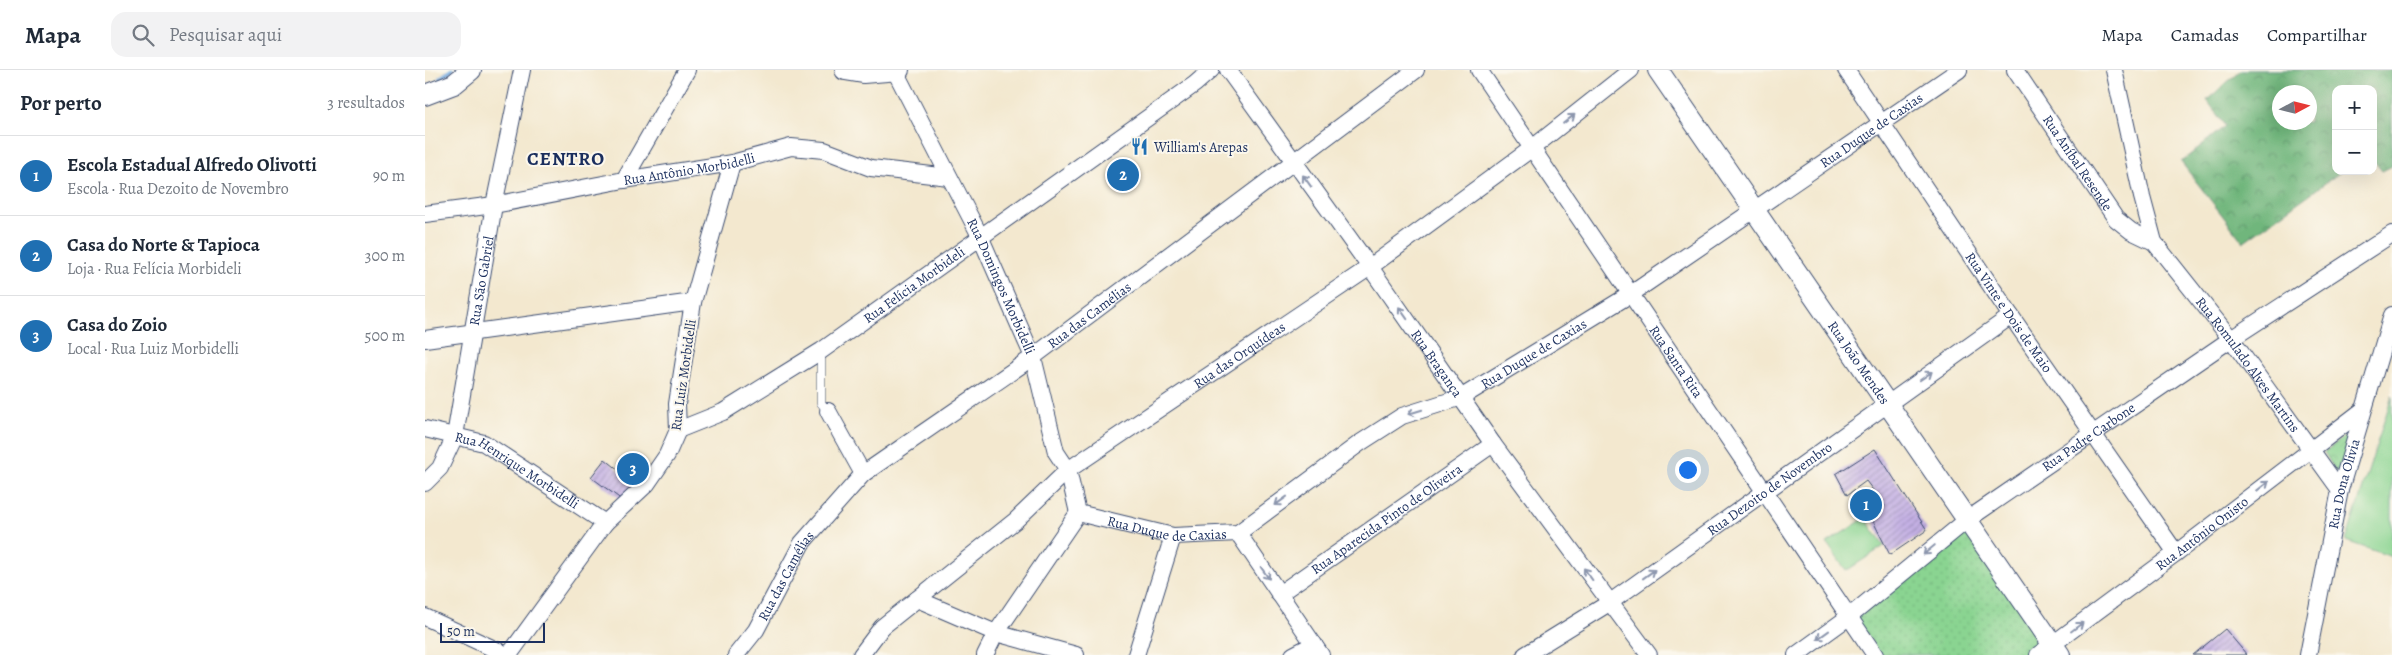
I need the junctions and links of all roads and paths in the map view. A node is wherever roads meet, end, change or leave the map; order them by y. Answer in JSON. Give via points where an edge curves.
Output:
{"nodes":[{"id":1,"x":471,"y":70,"type":"edge"},
{"id":2,"x":522,"y":70,"type":"edge"},
{"id":3,"x":687,"y":70,"type":"edge"},
{"id":4,"x":845,"y":70,"type":"edge"},
{"id":5,"x":896,"y":70,"type":"edge"},
{"id":6,"x":1211,"y":70,"type":"edge"},
{"id":7,"x":1228,"y":70,"type":"edge"},
{"id":8,"x":1416,"y":70,"type":"edge"},
{"id":9,"x":1479,"y":70,"type":"edge"},
{"id":10,"x":1631,"y":70,"type":"edge"},
{"id":11,"x":1658,"y":70,"type":"edge"},
{"id":12,"x":1846,"y":70,"type":"edge"},
{"id":13,"x":1959,"y":70,"type":"edge"},
{"id":14,"x":2015,"y":70,"type":"edge"},
{"id":15,"x":2114,"y":70,"type":"edge"},
{"id":16,"x":425,"y":95,"type":"edge"},
{"id":17,"x":1883,"y":123,"type":"junction"},
{"id":18,"x":1531,"y":149,"type":"junction"},
{"id":19,"x":732,"y":163,"type":"junction"},
{"id":20,"x":1294,"y":163,"type":"junction"},
{"id":21,"x":949,"y":176,"type":"junction"},
{"id":22,"x":624,"y":180,"type":"junction"},
{"id":23,"x":494,"y":205,"type":"junction"},
{"id":24,"x":1754,"y":208,"type":"junction"},
{"id":25,"x":425,"y":214,"type":"edge"},
{"id":26,"x":2392,"y":234,"type":"edge"},
{"id":27,"x":980,"y":236,"type":"junction"},
{"id":28,"x":2154,"y":242,"type":"junction"},
{"id":29,"x":1370,"y":267,"type":"junction"},
{"id":30,"x":1631,"y":294,"type":"junction"},
{"id":31,"x":693,"y":302,"type":"junction"},
{"id":32,"x":2392,"y":315,"type":"edge"},
{"id":33,"x":2011,"y":316,"type":"junction"},
{"id":34,"x":474,"y":333,"type":"junction"},
{"id":35,"x":425,"y":339,"type":"edge"},
{"id":36,"x":2231,"y":339,"type":"junction"},
{"id":37,"x":821,"y":351,"type":"junction"},
{"id":38,"x":1033,"y":357,"type":"junction"},
{"id":39,"x":1462,"y":397,"type":"junction"},
{"id":40,"x":1886,"y":404,"type":"junction"},
{"id":41,"x":828,"y":410,"type":"joint"},
{"id":42,"x":2363,"y":410,"type":"junction"},
{"id":43,"x":425,"y":429,"type":"edge"},
{"id":44,"x":678,"y":430,"type":"junction"},
{"id":45,"x":2093,"y":434,"type":"junction"},
{"id":46,"x":455,"y":436,"type":"junction"},
{"id":47,"x":1493,"y":444,"type":"junction"},
{"id":48,"x":2310,"y":450,"type":"junction"},
{"id":49,"x":1067,"y":470,"type":"junction"},
{"id":50,"x":863,"y":474,"type":"junction"},
{"id":51,"x":425,"y":483,"type":"edge"},
{"id":52,"x":1765,"y":490,"type":"junction"},
{"id":53,"x":2340,"y":490,"type":"junction"},
{"id":54,"x":1078,"y":513,"type":"junction"},
{"id":55,"x":1967,"y":520,"type":"junction"},
{"id":56,"x":605,"y":523,"type":"junction"},
{"id":57,"x":1237,"y":533,"type":"junction"},
{"id":58,"x":1173,"y":536,"type":"junction"},
{"id":59,"x":2176,"y":553,"type":"junction"},
{"id":60,"x":1279,"y":594,"type":"junction"},
{"id":61,"x":917,"y":599,"type":"junction"},
{"id":62,"x":1609,"y":603,"type":"junction"},
{"id":63,"x":1850,"y":616,"type":"junction"},
{"id":64,"x":425,"y":617,"type":"edge"},
{"id":65,"x":996,"y":633,"type":"junction"},
{"id":66,"x":1318,"y":650,"type":"edge"},
{"id":67,"x":2050,"y":652,"type":"edge"},
{"id":68,"x":508,"y":655,"type":"edge"},
{"id":69,"x":736,"y":655,"type":"edge"},
{"id":70,"x":861,"y":655,"type":"edge"},
{"id":71,"x":985,"y":655,"type":"edge"},
{"id":72,"x":1076,"y":655,"type":"edge"},
{"id":73,"x":1135,"y":655,"type":"edge"},
{"id":74,"x":1293,"y":655,"type":"edge"},
{"id":75,"x":1525,"y":655,"type":"edge"},
{"id":76,"x":1649,"y":655,"type":"edge"},
{"id":77,"x":1795,"y":655,"type":"edge"},
{"id":78,"x":1875,"y":655,"type":"edge"},
{"id":79,"x":2308,"y":655,"type":"edge"}],
"edges":[{"from":1,"to":16,"type":"street","via":[[454,84]]},
{"from":2,"to":23,"type":"street","name":"Rua São Gabriel"},
{"from":3,"to":22,"type":"street"},
{"from":4,"to":5,"type":"street","via":[[863,73]]},
{"from":5,"to":21,"type":"street","name":"Rua Domingos Morbidelli"},
{"from":6,"to":27,"type":"street","name":"Rua Felícia Morbideli"},
{"from":7,"to":20,"type":"street","name":"Rua Bragança"},
{"from":8,"to":20,"type":"street","name":"Rua das Camélias"},
{"from":9,"to":18,"type":"street","name":"Rua Santa Rita"},
{"from":18,"to":10,"type":"street","name":"Rua das Orquídeas","one_way":true},
{"from":11,"to":24,"type":"street","name":"Rua João Mendes"},
{"from":12,"to":17,"type":"street","name":"Rua Vinte e Dois de Maio"},
{"from":13,"to":17,"type":"street","name":"Rua Duque de Caxias"},
{"from":14,"to":28,"type":"street","name":"Rua Aníbal Resende","via":[[2116,219]]},
{"from":15,"to":28,"type":"street"},
{"from":17,"to":24,"type":"street","name":"Rua Duque de Caxias"},
{"from":17,"to":33,"type":"street","name":"Rua Vinte e Dois de Maio"},
{"from":18,"to":29,"type":"street","name":"Rua das Orquídeas"},
{"from":18,"to":30,"type":"street","name":"Rua Santa Rita"},
{"from":19,"to":21,"type":"street","name":"Rua Antônio Morbidelli","via":[[791,147],[805,147],[823,150],[871,168]]},
{"from":19,"to":22,"type":"street","name":"Rua Antônio Morbidelli"},
{"from":19,"to":31,"type":"street","name":"Rua Luiz Morbidelli"},
{"from":29,"to":20,"type":"street","name":"Rua Bragança","one_way":true},
{"from":20,"to":38,"type":"street","name":"Rua das Camélias"},
{"from":21,"to":27,"type":"street","name":"Rua Domingos Morbidelli"},
{"from":22,"to":23,"type":"street","name":"Rua Antônio Morbidelli"},
{"from":23,"to":25,"type":"street","name":"Rua Antônio Morbidelli"},
{"from":23,"to":34,"type":"street","name":"Rua São Gabriel"},
{"from":24,"to":30,"type":"street","name":"Rua Duque de Caxias"},
{"from":24,"to":40,"type":"street","name":"Rua João Mendes"},
{"from":26,"to":36,"type":"street","name":"Rua Padre Carbone"},
{"from":27,"to":37,"type":"street","name":"Rua Felícia Morbideli"},
{"from":27,"to":38,"type":"street","name":"Rua Domingos Morbidelli"},
{"from":28,"to":36,"type":"street","name":"Rua Romulado Alves Martins"},
{"from":39,"to":29,"type":"street","name":"Rua Bragança","one_way":true},
{"from":29,"to":49,"type":"street","name":"Rua das Orquídeas"},
{"from":30,"to":39,"type":"street","name":"Rua Duque de Caxias"},
{"from":30,"to":52,"type":"street","name":"Rua Santa Rita"},
{"from":31,"to":34,"type":"street"},
{"from":31,"to":44,"type":"street","name":"Rua Luiz Morbidelli","via":[[677,404]]},
{"from":32,"to":42,"type":"street","name":"Rua Dona Olivia"},
{"from":40,"to":33,"type":"street","name":"Rua Dezoito de Novembro","one_way":true},
{"from":33,"to":45,"type":"street","name":"Rua Vinte e Dois de Maio"},
{"from":34,"to":35,"type":"street"},
{"from":34,"to":46,"type":"street","name":"Rua São Gabriel"},
{"from":36,"to":45,"type":"street","name":"Rua Padre Carbone"},
{"from":36,"to":48,"type":"street","name":"Rua Romulado Alves Martins"},
{"from":37,"to":41,"type":"lane","via":[[821,403]]},
{"from":37,"to":44,"type":"street","name":"Rua Felícia Morbideli","via":[[723,412]]},
{"from":38,"to":49,"type":"street","name":"Rua Domingos Morbidelli","via":[[1056,452]]},
{"from":38,"to":50,"type":"street","name":"Rua das Camélias"},
{"from":39,"to":47,"type":"street","name":"Rua Bragança"},
{"from":39,"to":57,"type":"street","name":"Rua Duque de Caxias","one_way":true,"via":[[1402,416]]},
{"from":40,"to":52,"type":"street","name":"Rua Dezoito de Novembro"},
{"from":40,"to":55,"type":"street","name":"Rua João Mendes"},
{"from":41,"to":50,"type":"street"},
{"from":42,"to":48,"type":"street","name":"Rua Antônio Onisto"},
{"from":42,"to":53,"type":"street","name":"Rua Dona Olivia"},
{"from":43,"to":46,"type":"street","name":"Rua Henrique Morbidelli"},
{"from":44,"to":56,"type":"street","name":"Rua Luiz Morbidelli","via":[[667,455],[647,484]]},
{"from":45,"to":55,"type":"street","name":"Rua Padre Carbone"},
{"from":45,"to":59,"type":"street","name":"Rua Vinte e Dois de Maio"},
{"from":46,"to":51,"type":"street","name":"Rua São Gabriel","via":[[440,468]]},
{"from":46,"to":56,"type":"street","name":"Rua Henrique Morbidelli","via":[[484,443]]},
{"from":47,"to":60,"type":"street","name":"Rua Aparecida Pinto de Oliveira"},
{"from":62,"to":47,"type":"street","name":"Rua Bragança","one_way":true},
{"from":48,"to":53,"type":"street","name":"Rua Romulado Alves Martins"},
{"from":59,"to":48,"type":"street","name":"Rua Antônio Onisto","one_way":true},
{"from":49,"to":54,"type":"street","name":"Rua Domingos Morbidelli"},
{"from":49,"to":61,"type":"street","name":"Rua das Orquídeas","via":[[1016,520]]},
{"from":50,"to":69,"type":"street","name":"Rua das Camélias","via":[[802,543],[756,630]]},
{"from":62,"to":52,"type":"street","name":"Rua Dezoito de Novembro","one_way":true},
{"from":52,"to":63,"type":"street","name":"Rua Santa Rita"},
{"from":53,"to":79,"type":"street","name":"Rua Dona Olivia"},
{"from":54,"to":58,"type":"street","name":"Rua Duque de Caxias"},
{"from":54,"to":65,"type":"street"},
{"from":55,"to":63,"type":"street","name":"Rua Padre Carbone","one_way":true},
{"from":55,"to":67,"type":"street","name":"Rua João Mendes"},
{"from":56,"to":68,"type":"street","name":"Rua Luiz Morbidelli"},
{"from":57,"to":58,"type":"street","name":"Rua Duque de Caxias"},
{"from":57,"to":60,"type":"street","one_way":true},
{"from":58,"to":73,"type":"street"},
{"from":67,"to":59,"type":"street","name":"Rua Antônio Onisto","one_way":true},
{"from":60,"to":66,"type":"street"},
{"from":61,"to":65,"type":"street"},
{"from":61,"to":70,"type":"street","name":"Rua das Orquídeas","via":[[882,627]]},
{"from":62,"to":75,"type":"street","name":"Rua Dezoito de Novembro"},
{"from":62,"to":76,"type":"street","name":"Rua Bragança"},
{"from":63,"to":77,"type":"street","name":"Rua Padre Carbone","one_way":true},
{"from":63,"to":78,"type":"street","name":"Rua Santa Rita"},
{"from":64,"to":68,"type":"street"},
{"from":65,"to":71,"type":"street"},
{"from":65,"to":72,"type":"street"},
{"from":66,"to":74,"type":"street"}]}
